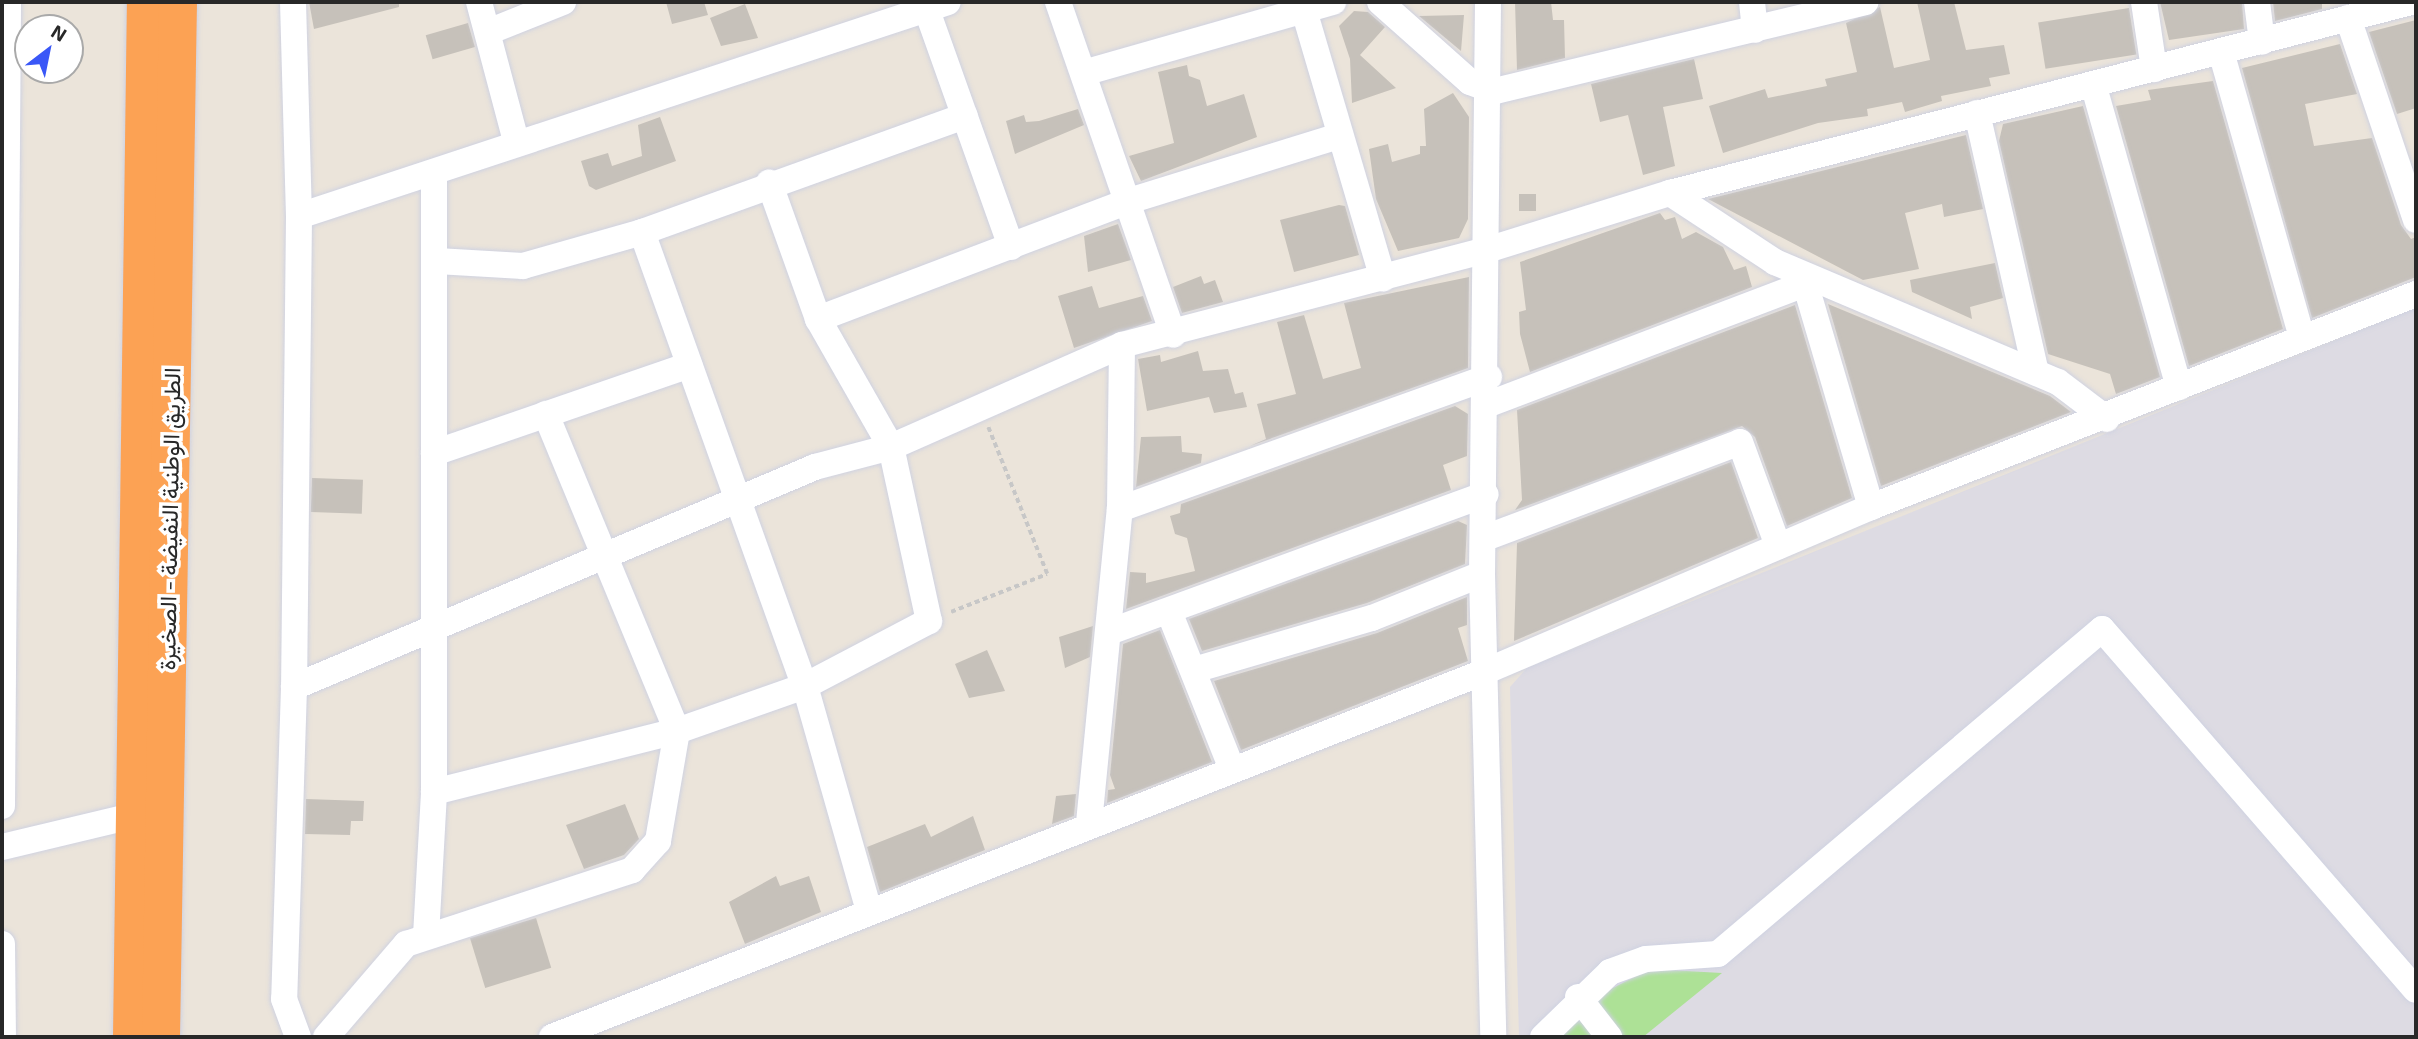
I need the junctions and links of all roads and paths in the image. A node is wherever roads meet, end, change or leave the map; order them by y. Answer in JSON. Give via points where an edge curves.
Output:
{"nodes":[{"id":1,"x":8,"y":2,"type":"edge"},
{"id":2,"x":146,"y":2,"type":"edge"},
{"id":3,"x":178,"y":2,"type":"edge"},
{"id":4,"x":293,"y":2,"type":"edge"},
{"id":5,"x":479,"y":2,"type":"edge"},
{"id":6,"x":563,"y":2,"type":"edge"},
{"id":7,"x":1058,"y":2,"type":"edge"},
{"id":8,"x":1333,"y":2,"type":"edge"},
{"id":9,"x":1380,"y":2,"type":"edge"},
{"id":10,"x":1488,"y":2,"type":"edge"},
{"id":11,"x":1752,"y":2,"type":"edge"},
{"id":12,"x":1865,"y":2,"type":"edge"},
{"id":13,"x":2144,"y":2,"type":"edge"},
{"id":14,"x":2257,"y":2,"type":"edge"},
{"id":15,"x":2411,"y":2,"type":"edge"},
{"id":16,"x":933,"y":4,"type":"edge"},
{"id":17,"x":2379,"y":6,"type":"edge"},
{"id":18,"x":1303,"y":7,"type":"junction"},
{"id":19,"x":2348,"y":18,"type":"junction"},
{"id":20,"x":1755,"y":30,"type":"junction"},
{"id":21,"x":488,"y":32,"type":"junction"},
{"id":22,"x":2262,"y":42,"type":"junction"},
{"id":23,"x":2222,"y":55,"type":"junction"},
{"id":24,"x":2154,"y":69,"type":"junction"},
{"id":25,"x":1087,"y":72,"type":"junction"},
{"id":26,"x":2094,"y":86,"type":"junction"},
{"id":27,"x":1487,"y":90,"type":"junction"},
{"id":28,"x":1977,"y":113,"type":"junction"},
{"id":29,"x":965,"y":116,"type":"junction"},
{"id":30,"x":1336,"y":137,"type":"junction"},
{"id":31,"x":516,"y":141,"type":"junction"},
{"id":32,"x":434,"y":172,"type":"junction"},
{"id":33,"x":769,"y":182,"type":"junction"},
{"id":34,"x":1670,"y":193,"type":"junction"},
{"id":35,"x":1132,"y":200,"type":"junction"},
{"id":36,"x":299,"y":216,"type":"junction"},
{"id":37,"x":2416,"y":220,"type":"edge"},
{"id":38,"x":642,"y":232,"type":"junction"},
{"id":39,"x":1011,"y":247,"type":"junction"},
{"id":40,"x":1490,"y":249,"type":"junction"},
{"id":41,"x":437,"y":261,"type":"junction"},
{"id":42,"x":1383,"y":278,"type":"junction"},
{"id":43,"x":1802,"y":281,"type":"junction"},
{"id":44,"x":2416,"y":294,"type":"edge"},
{"id":45,"x":818,"y":319,"type":"junction"},
{"id":46,"x":1173,"y":335,"type":"junction"},
{"id":47,"x":2301,"y":335,"type":"junction"},
{"id":48,"x":1122,"y":345,"type":"junction"},
{"id":49,"x":689,"y":365,"type":"junction"},
{"id":50,"x":2036,"y":372,"type":"junction"},
{"id":51,"x":1489,"y":377,"type":"junction"},
{"id":52,"x":2179,"y":387,"type":"junction"},
{"id":53,"x":1489,"y":404,"type":"junction"},
{"id":54,"x":979,"y":406,"type":"junction"},
{"id":55,"x":546,"y":414,"type":"junction"},
{"id":56,"x":2107,"y":419,"type":"junction"},
{"id":57,"x":891,"y":447,"type":"junction"},
{"id":58,"x":434,"y":453,"type":"junction"},
{"id":59,"x":1486,"y":494,"type":"junction"},
{"id":60,"x":743,"y":499,"type":"junction"},
{"id":61,"x":1871,"y":507,"type":"junction"},
{"id":62,"x":1121,"y":509,"type":"junction"},
{"id":63,"x":1485,"y":538,"type":"junction"},
{"id":64,"x":1778,"y":546,"type":"junction"},
{"id":65,"x":606,"y":559,"type":"junction"},
{"id":66,"x":1482,"y":574,"type":"junction"},
{"id":67,"x":1170,"y":614,"type":"junction"},
{"id":68,"x":929,"y":621,"type":"junction"},
{"id":69,"x":434,"y":631,"type":"junction"},
{"id":70,"x":1109,"y":632,"type":"junction"},
{"id":71,"x":1194,"y":670,"type":"junction"},
{"id":72,"x":1483,"y":671,"type":"junction"},
{"id":73,"x":805,"y":686,"type":"junction"},
{"id":74,"x":295,"y":687,"type":"junction"},
{"id":75,"x":677,"y":731,"type":"junction"},
{"id":76,"x":1232,"y":769,"type":"junction"},
{"id":77,"x":434,"y":792,"type":"junction"},
{"id":78,"x":2,"y":806,"type":"edge"},
{"id":79,"x":132,"y":816,"type":"junction"},
{"id":80,"x":1088,"y":823,"type":"junction"},
{"id":81,"x":2,"y":847,"type":"edge"},
{"id":82,"x":869,"y":910,"type":"junction"},
{"id":83,"x":426,"y":936,"type":"junction"},
{"id":84,"x":2,"y":944,"type":"edge"},
{"id":85,"x":2416,"y":990,"type":"edge"},
{"id":86,"x":1578,"y":998,"type":"junction"},
{"id":87,"x":3,"y":1037,"type":"edge"},
{"id":88,"x":132,"y":1037,"type":"edge"},
{"id":89,"x":161,"y":1037,"type":"edge"},
{"id":90,"x":298,"y":1037,"type":"edge"},
{"id":91,"x":326,"y":1037,"type":"edge"},
{"id":92,"x":552,"y":1037,"type":"edge"},
{"id":93,"x":1493,"y":1037,"type":"edge"},
{"id":94,"x":1543,"y":1037,"type":"edge"},
{"id":95,"x":1609,"y":1037,"type":"edge"}],
"edges":[{"from":1,"to":78,"type":"street"},
{"from":2,"to":79,"type":"highway","name":"الطريق الوطنية النفيضة - الصخيرة"},
{"from":3,"to":89,"type":"highway","name":"الطريق الوطنية النفيضة - الصخيرة"},
{"from":4,"to":36,"type":"street"},
{"from":5,"to":21,"type":"street"},
{"from":6,"to":21,"type":"street"},
{"from":7,"to":25,"type":"street"},
{"from":8,"to":18,"type":"street"},
{"from":9,"to":27,"type":"street"},
{"from":10,"to":27,"type":"street"},
{"from":11,"to":20,"type":"street"},
{"from":12,"to":20,"type":"street"},
{"from":13,"to":24,"type":"street"},
{"from":14,"to":22,"type":"street"},
{"from":15,"to":17,"type":"street"},
{"from":16,"to":29,"type":"street"},
{"from":16,"to":31,"type":"street"},
{"from":17,"to":19,"type":"street"},
{"from":18,"to":25,"type":"street"},
{"from":18,"to":30,"type":"street"},
{"from":19,"to":22,"type":"street"},
{"from":19,"to":37,"type":"street"},
{"from":20,"to":27,"type":"street","via":[[1526,87]]},
{"from":21,"to":31,"type":"street"},
{"from":22,"to":23,"type":"street"},
{"from":23,"to":24,"type":"street"},
{"from":23,"to":47,"type":"street"},
{"from":24,"to":26,"type":"street"},
{"from":25,"to":35,"type":"street"},
{"from":26,"to":28,"type":"street"},
{"from":26,"to":52,"type":"street"},
{"from":27,"to":40,"type":"street"},
{"from":28,"to":34,"type":"street"},
{"from":28,"to":50,"type":"street"},
{"from":29,"to":33,"type":"street"},
{"from":29,"to":39,"type":"street"},
{"from":30,"to":35,"type":"street"},
{"from":30,"to":42,"type":"street"},
{"from":31,"to":32,"type":"street"},
{"from":32,"to":36,"type":"street"},
{"from":32,"to":41,"type":"street"},
{"from":33,"to":38,"type":"street"},
{"from":33,"to":45,"type":"street"},
{"from":34,"to":40,"type":"street"},
{"from":34,"to":43,"type":"street"},
{"from":35,"to":39,"type":"street"},
{"from":35,"to":46,"type":"street"},
{"from":36,"to":74,"type":"street"},
{"from":38,"to":41,"type":"street","via":[[523,266]]},
{"from":38,"to":49,"type":"street"},
{"from":39,"to":45,"type":"street"},
{"from":40,"to":42,"type":"street"},
{"from":40,"to":51,"type":"street"},
{"from":41,"to":58,"type":"street"},
{"from":42,"to":46,"type":"street"},
{"from":43,"to":50,"type":"street"},
{"from":43,"to":53,"type":"street"},
{"from":43,"to":61,"type":"street"},
{"from":44,"to":47,"type":"street"},
{"from":45,"to":57,"type":"street"},
{"from":46,"to":48,"type":"street"},
{"from":47,"to":52,"type":"street"},
{"from":48,"to":54,"type":"street"},
{"from":48,"to":62,"type":"street"},
{"from":49,"to":55,"type":"street"},
{"from":49,"to":60,"type":"street"},
{"from":50,"to":56,"type":"street"},
{"from":51,"to":53,"type":"street"},
{"from":51,"to":62,"type":"street"},
{"from":52,"to":56,"type":"street"},
{"from":53,"to":59,"type":"street"},
{"from":54,"to":57,"type":"street"},
{"from":54,"to":68,"type":"path","via":[[1047,573]]},
{"from":55,"to":58,"type":"street"},
{"from":55,"to":65,"type":"street"},
{"from":56,"to":61,"type":"street"},
{"from":57,"to":60,"type":"street","via":[[815,467]]},
{"from":57,"to":68,"type":"street"},
{"from":58,"to":69,"type":"street"},
{"from":59,"to":63,"type":"street"},
{"from":59,"to":67,"type":"street"},
{"from":60,"to":65,"type":"street"},
{"from":60,"to":73,"type":"street"},
{"from":61,"to":64,"type":"street"},
{"from":62,"to":70,"type":"street"},
{"from":63,"to":64,"type":"street","via":[[1740,442]]},
{"from":63,"to":66,"type":"street"},
{"from":64,"to":72,"type":"street"},
{"from":65,"to":69,"type":"street"},
{"from":65,"to":75,"type":"street"},
{"from":66,"to":71,"type":"street","via":[[1372,618]]},
{"from":66,"to":72,"type":"street"},
{"from":67,"to":70,"type":"street"},
{"from":67,"to":71,"type":"street"},
{"from":68,"to":73,"type":"street"},
{"from":69,"to":74,"type":"street"},
{"from":69,"to":77,"type":"street"},
{"from":70,"to":80,"type":"street"},
{"from":71,"to":76,"type":"street"},
{"from":72,"to":76,"type":"street"},
{"from":72,"to":93,"type":"street"},
{"from":73,"to":75,"type":"street"},
{"from":73,"to":82,"type":"street"},
{"from":74,"to":90,"type":"street","via":[[284,999]]},
{"from":75,"to":77,"type":"street"},
{"from":75,"to":83,"type":"street","via":[[658,841],[640,866]]},
{"from":76,"to":80,"type":"street"},
{"from":77,"to":83,"type":"street"},
{"from":79,"to":81,"type":"street"},
{"from":79,"to":88,"type":"highway","name":"الطريق الوطنية النفيضة - الصخيرة"},
{"from":80,"to":82,"type":"street"},
{"from":82,"to":92,"type":"street"},
{"from":83,"to":91,"type":"street","via":[[393,957]]},
{"from":84,"to":87,"type":"street"},
{"from":85,"to":86,"type":"street","via":[[2102,629],[1718,954],[1646,959],[1610,972]]},
{"from":86,"to":94,"type":"street"},
{"from":86,"to":95,"type":"street"}]}
